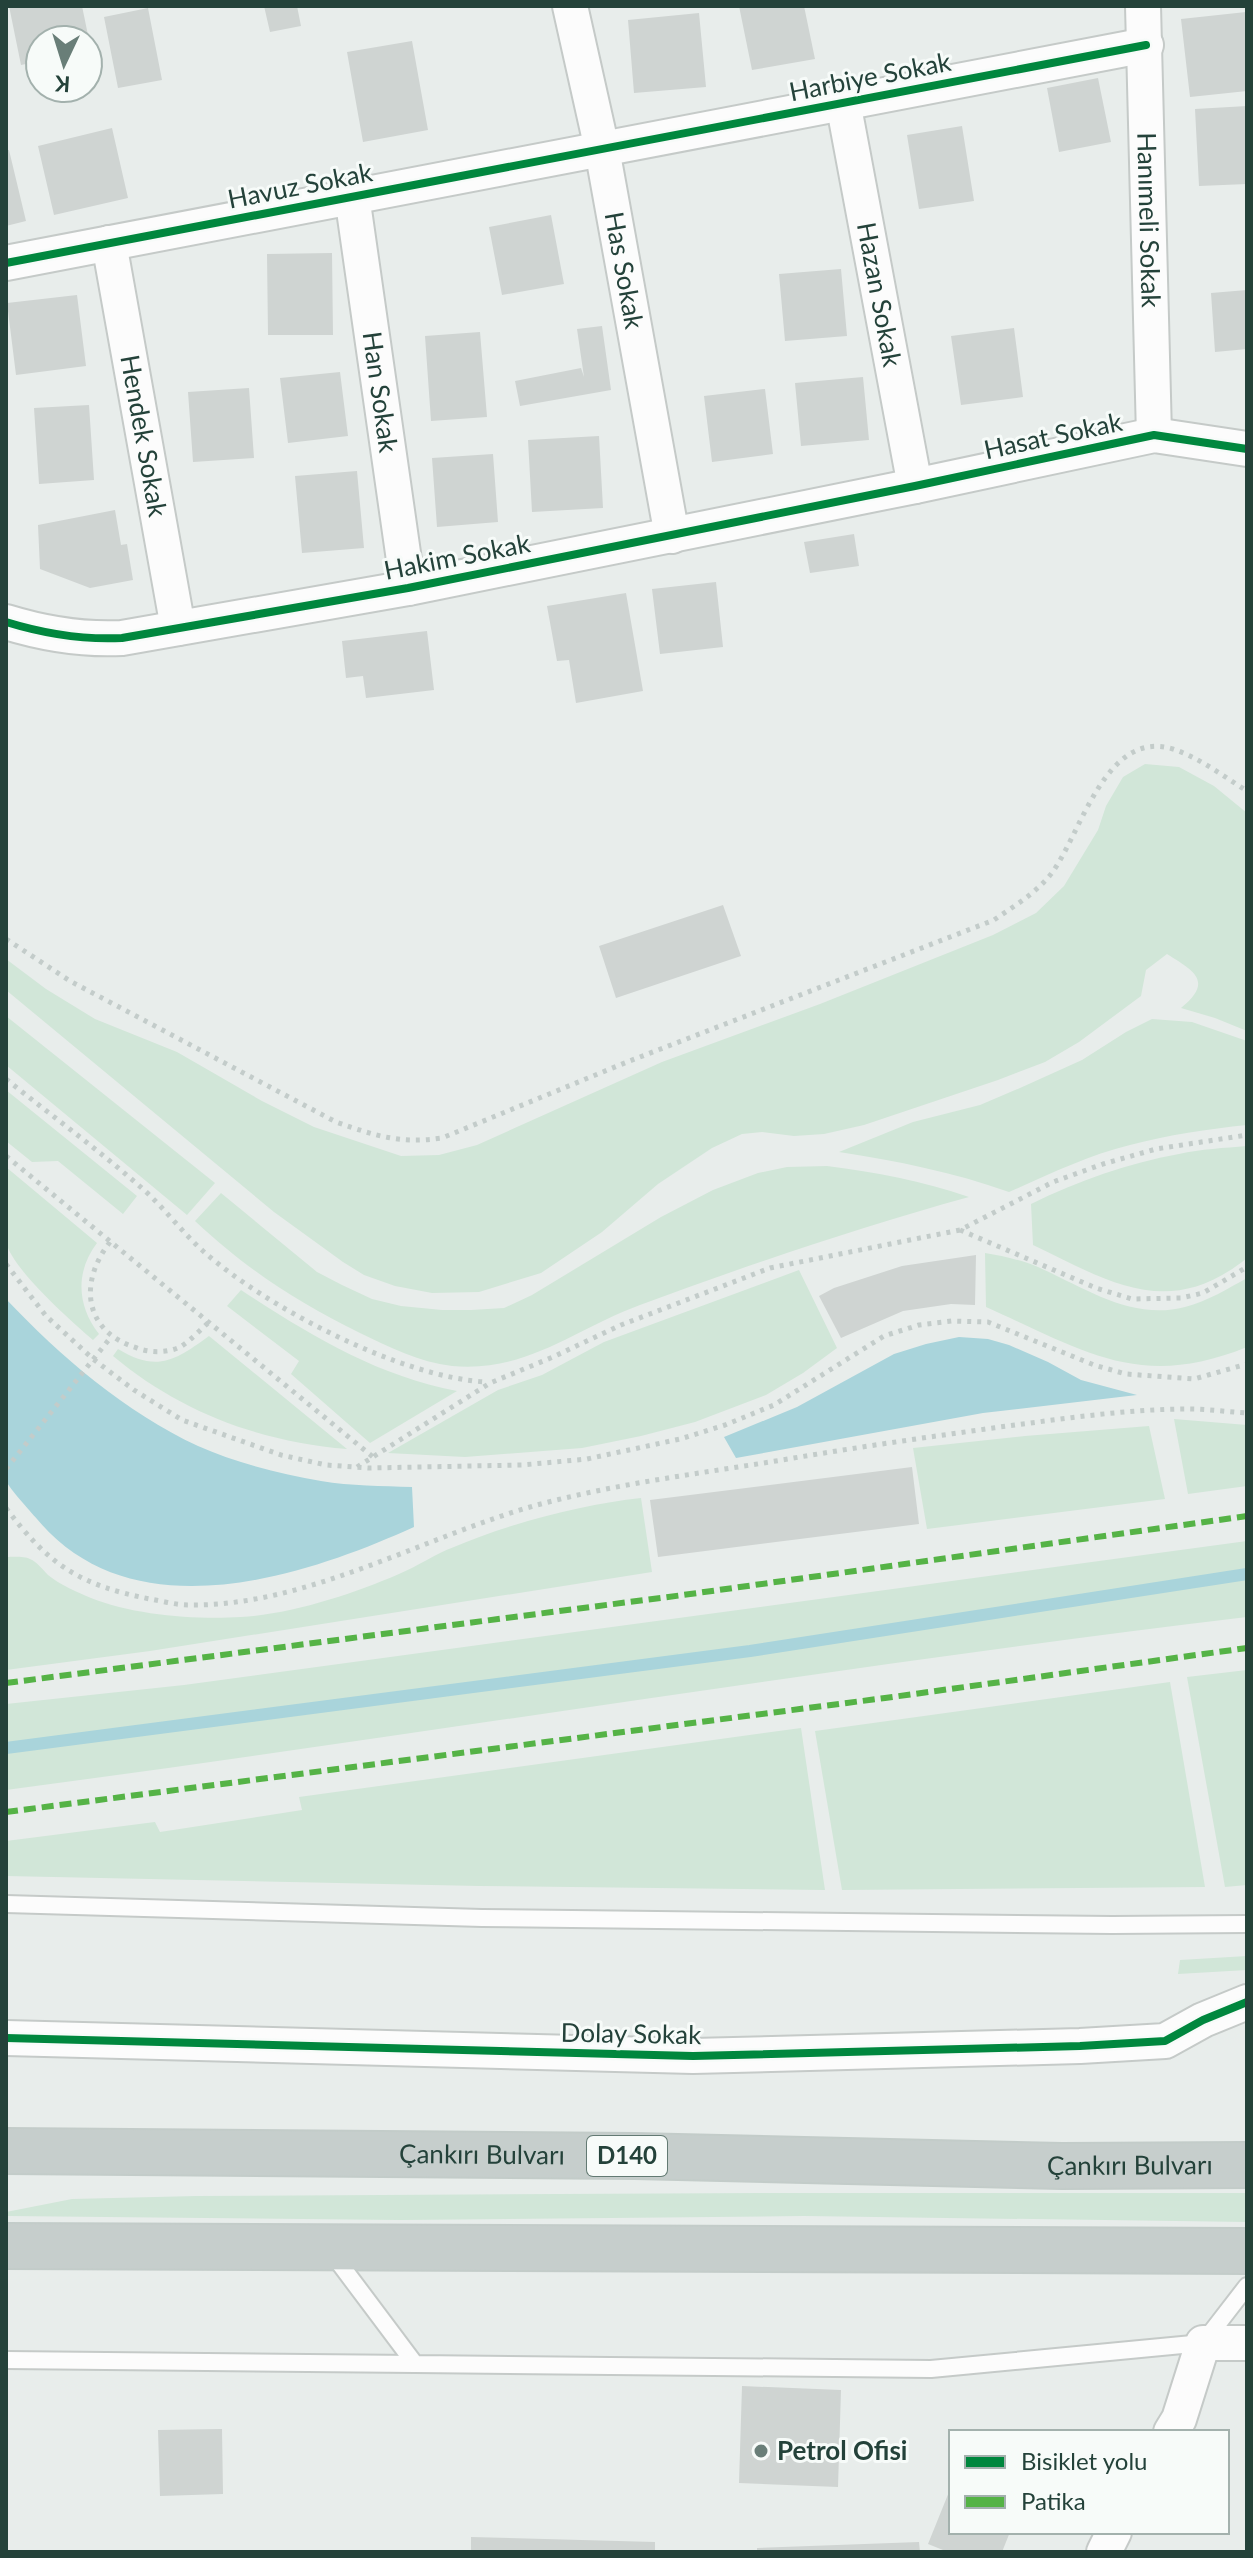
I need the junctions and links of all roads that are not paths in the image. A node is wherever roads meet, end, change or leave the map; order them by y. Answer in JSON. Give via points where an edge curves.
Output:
{"nodes":[{"id":1,"x":570,"y":6,"type":"edge"},
{"id":2,"x":1143,"y":6,"type":"edge"},
{"id":3,"x":1146,"y":45,"type":"junction"},
{"id":4,"x":843,"y":102,"type":"junction"},
{"id":5,"x":602,"y":149,"type":"junction"},
{"id":6,"x":352,"y":196,"type":"junction"},
{"id":7,"x":109,"y":243,"type":"junction"},
{"id":8,"x":6,"y":263,"type":"edge"},
{"id":9,"x":1154,"y":435,"type":"junction"},
{"id":10,"x":1247,"y":449,"type":"edge"},
{"id":11,"x":915,"y":486,"type":"junction"},
{"id":12,"x":672,"y":536,"type":"junction"},
{"id":13,"x":408,"y":588,"type":"junction"},
{"id":14,"x":6,"y":622,"type":"edge"},
{"id":15,"x":178,"y":628,"type":"junction"},
{"id":16,"x":6,"y":1904,"type":"edge"},
{"id":17,"x":1247,"y":1924,"type":"edge"},
{"id":18,"x":1247,"y":2002,"type":"edge"},
{"id":19,"x":6,"y":2038,"type":"edge"},
{"id":20,"x":6,"y":2151,"type":"edge"},
{"id":21,"x":1247,"y":2165,"type":"edge"},
{"id":22,"x":6,"y":2246,"type":"edge"},
{"id":23,"x":328,"y":2248,"type":"junction"},
{"id":24,"x":1247,"y":2251,"type":"edge"},
{"id":25,"x":1247,"y":2286,"type":"edge"},
{"id":26,"x":1203,"y":2343,"type":"junction"},
{"id":27,"x":1247,"y":2343,"type":"edge"},
{"id":28,"x":6,"y":2360,"type":"edge"},
{"id":29,"x":415,"y":2364,"type":"junction"},
{"id":30,"x":1172,"y":2430,"type":"edge"},
{"id":31,"x":1113,"y":2534,"type":"edge"},
{"id":32,"x":1104,"y":2552,"type":"edge"}],
"edges":[{"from":1,"to":5,"type":"street","name":"Has Sokak"},
{"from":2,"to":3,"type":"street","name":"Hanımeli Sokak"},
{"from":3,"to":4,"type":"street","name":"Harbiye Sokak"},
{"from":3,"to":9,"type":"street","name":"Hanımeli Sokak"},
{"from":4,"to":5,"type":"street","name":"Harbiye Sokak"},
{"from":4,"to":11,"type":"street","name":"Hazan Sokak"},
{"from":5,"to":6,"type":"street","name":"Havuz Sokak"},
{"from":5,"to":12,"type":"street","name":"Has Sokak"},
{"from":6,"to":7,"type":"street","name":"Havuz Sokak"},
{"from":6,"to":13,"type":"street","name":"Han Sokak"},
{"from":7,"to":8,"type":"street","name":"Havuz Sokak"},
{"from":7,"to":15,"type":"street","name":"Hendek Sokak"},
{"from":9,"to":10,"type":"street","name":"Hasat Sokak"},
{"from":9,"to":11,"type":"street","name":"Hasat Sokak"},
{"from":11,"to":12,"type":"street","name":"Hakim Sokak"},
{"from":12,"to":13,"type":"street","name":"Hakim Sokak"},
{"from":13,"to":15,"type":"street","name":"Hakim Sokak"},
{"from":14,"to":15,"type":"street","name":"Hakim Sokak","via":[[88,640]]},
{"from":16,"to":17,"type":"lane","via":[[482,1918]]},
{"from":18,"to":19,"type":"street","name":"Dolay Sokak","via":[[1165,2041],[1080,2046],[693,2056]]},
{"from":20,"to":21,"type":"highway","name":"Çankırı Bulvarı","number":"D140"},
{"from":22,"to":23,"type":"highway"},
{"from":23,"to":24,"type":"highway"},
{"from":23,"to":29,"type":"lane"},
{"from":25,"to":26,"type":"lane"},
{"from":26,"to":27,"type":"street"},
{"from":26,"to":29,"type":"lane","via":[[931,2369]]},
{"from":26,"to":30,"type":"street"},
{"from":28,"to":29,"type":"lane"},
{"from":31,"to":32,"type":"street"}]}
